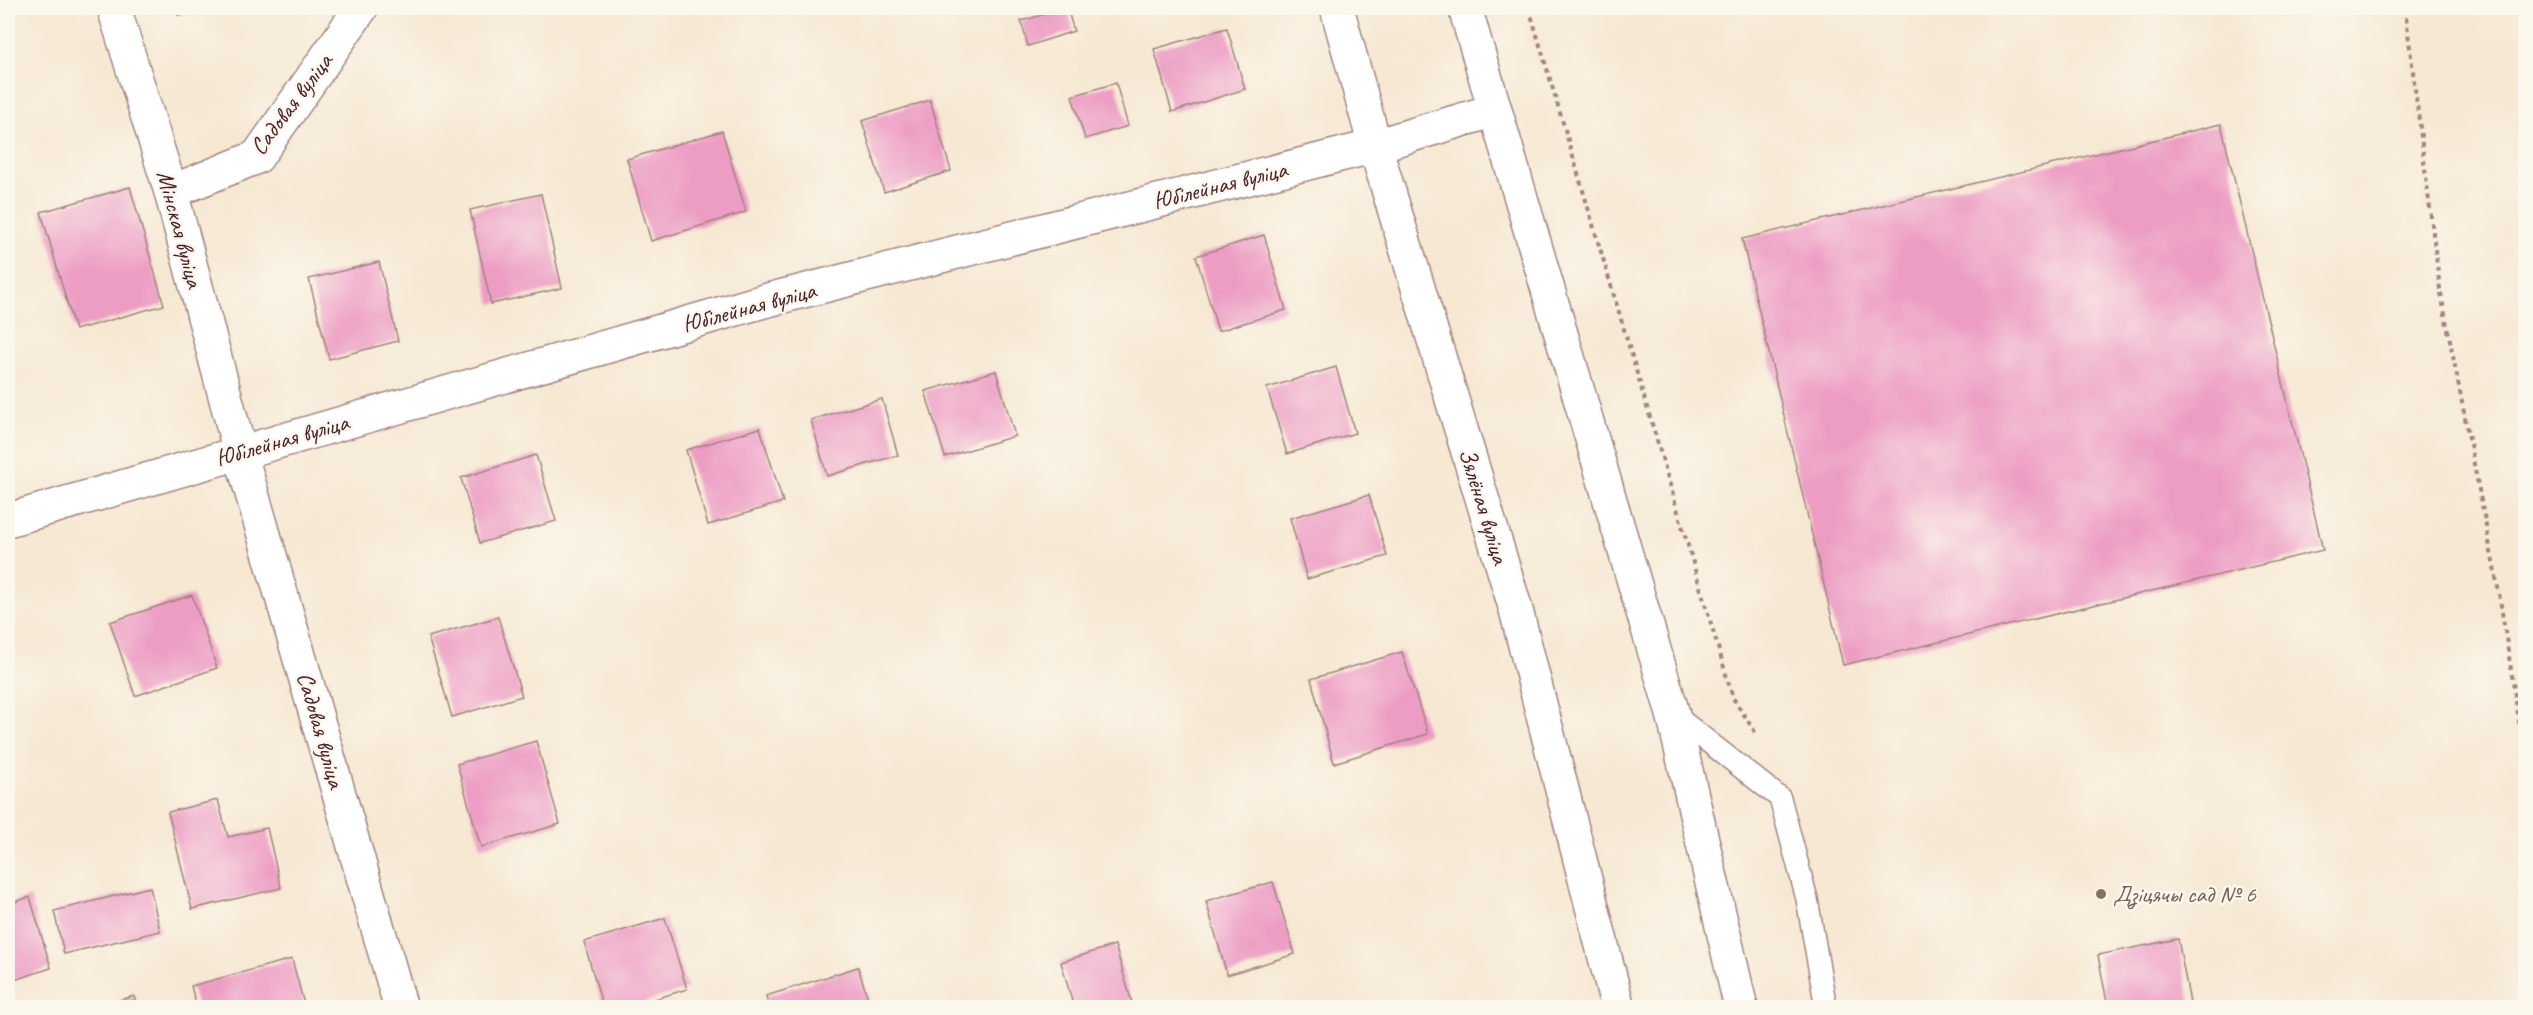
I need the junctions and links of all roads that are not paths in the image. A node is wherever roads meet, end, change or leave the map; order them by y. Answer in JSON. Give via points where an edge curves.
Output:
{"nodes":[{"id":1,"x":114,"y":8,"type":"edge"},
{"id":2,"x":361,"y":8,"type":"edge"},
{"id":3,"x":1337,"y":8,"type":"edge"},
{"id":4,"x":1465,"y":8,"type":"edge"},
{"id":5,"x":1496,"y":110,"type":"junction"},
{"id":6,"x":1375,"y":146,"type":"junction"},
{"id":7,"x":171,"y":192,"type":"junction"},
{"id":8,"x":240,"y":452,"type":"junction"},
{"id":9,"x":8,"y":520,"type":"edge"},
{"id":10,"x":1673,"y":714,"type":"junction"},
{"id":11,"x":401,"y":1008,"type":"edge"},
{"id":12,"x":1618,"y":1008,"type":"edge"},
{"id":13,"x":1741,"y":1008,"type":"edge"},
{"id":14,"x":1826,"y":1008,"type":"edge"}],
"edges":[{"from":1,"to":7,"type":"street","name":"Мінская вуліца"},
{"from":2,"to":7,"type":"street","name":"Садовая вуліца","via":[[257,157]]},
{"from":3,"to":6,"type":"street","name":"Зялёная вуліца"},
{"from":4,"to":5,"type":"street"},
{"from":5,"to":6,"type":"street","name":"Юбілейная вуліца"},
{"from":5,"to":10,"type":"street"},
{"from":6,"to":8,"type":"street","name":"Юбілейная вуліца","via":[[764,302]]},
{"from":6,"to":12,"type":"street","name":"Зялёная вуліца","via":[[1516,610]]},
{"from":7,"to":8,"type":"street","name":"Мінская вуліца"},
{"from":8,"to":9,"type":"street","name":"Юбілейная вуліца"},
{"from":8,"to":11,"type":"street","name":"Садовая вуліца"},
{"from":10,"to":13,"type":"street"},
{"from":10,"to":14,"type":"lane","via":[[1780,798],[1807,899]]}]}
